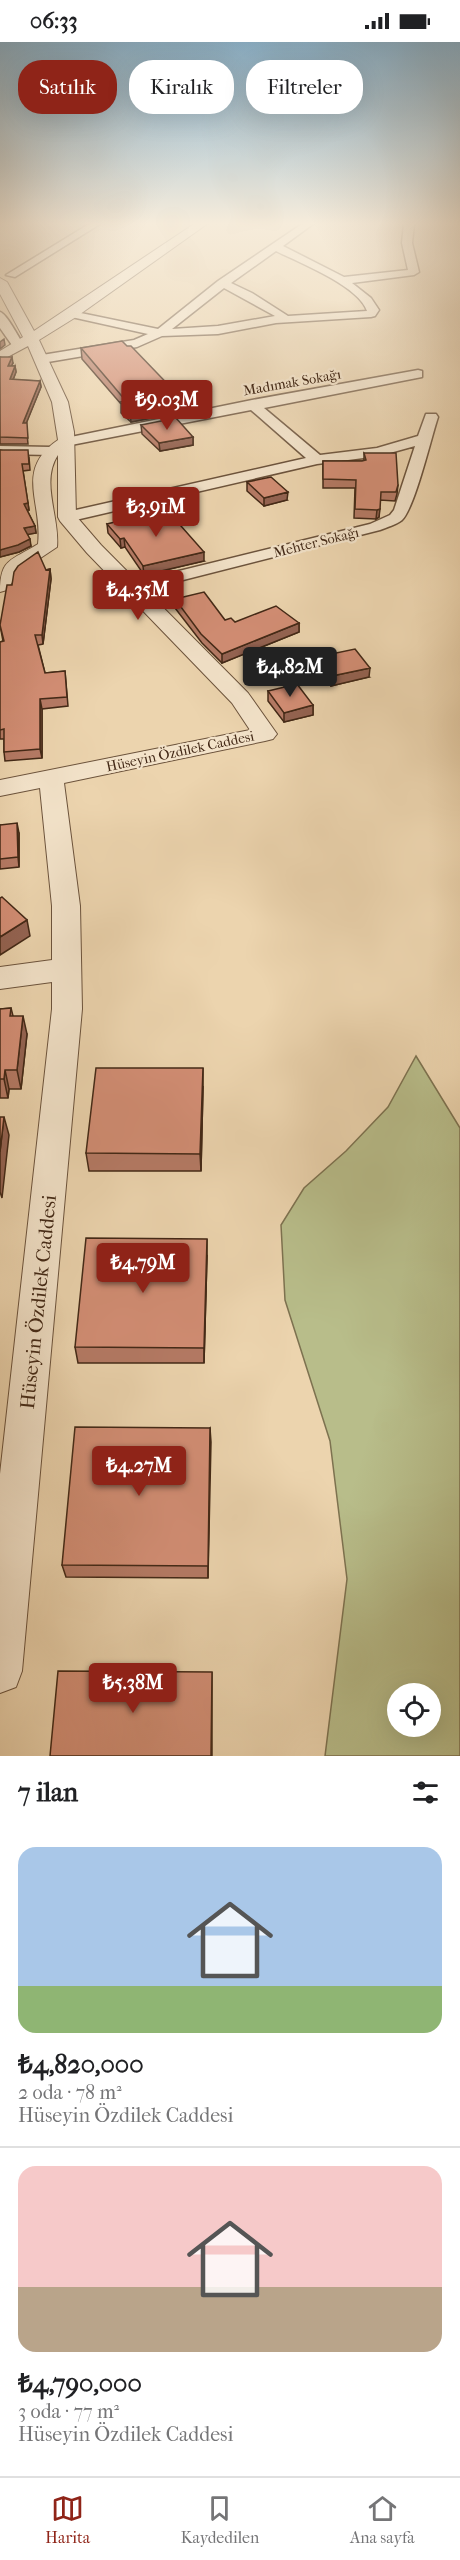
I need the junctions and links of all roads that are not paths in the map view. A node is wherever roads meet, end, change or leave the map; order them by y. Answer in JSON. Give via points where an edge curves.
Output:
{"nodes":[{"id":1,"x":13,"y":304,"type":"edge"},
{"id":2,"x":85,"y":304,"type":"edge"},
{"id":3,"x":197,"y":304,"type":"edge"},
{"id":4,"x":261,"y":304,"type":"edge"},
{"id":5,"x":369,"y":304,"type":"edge"},
{"id":6,"x":71,"y":314,"type":"junction"},
{"id":7,"x":0,"y":315,"type":"edge"},
{"id":8,"x":279,"y":320,"type":"junction"},
{"id":9,"x":160,"y":333,"type":"junction"},
{"id":10,"x":24,"y":342,"type":"junction"},
{"id":11,"x":1,"y":355,"type":"edge"},
{"id":12,"x":42,"y":359,"type":"junction"},
{"id":13,"x":418,"y":374,"type":"dead end"},
{"id":14,"x":252,"y":404,"type":"junction"},
{"id":15,"x":431,"y":417,"type":"dead end"},
{"id":16,"x":425,"y":438,"type":"junction"},
{"id":17,"x":59,"y":446,"type":"junction"},
{"id":18,"x":0,"y":450,"type":"edge"},
{"id":19,"x":317,"y":460,"type":"junction"},
{"id":20,"x":67,"y":517,"type":"junction"},
{"id":21,"x":0,"y":585,"type":"edge"},
{"id":22,"x":132,"y":588,"type":"junction"},
{"id":23,"x":51,"y":778,"type":"junction"},
{"id":24,"x":0,"y":788,"type":"edge"},
{"id":25,"x":67,"y":969,"type":"junction"},
{"id":26,"x":0,"y":978,"type":"edge"},
{"id":27,"x":0,"y":1671,"type":"edge"}],
"edges":[{"from":1,"to":10,"type":"street"},
{"from":2,"to":6,"type":"street"},
{"from":3,"to":9,"type":"street"},
{"from":4,"to":8,"type":"street","via":[[282,315]]},
{"from":5,"to":8,"type":"street","via":[[372,313]]},
{"from":6,"to":9,"type":"street"},
{"from":6,"to":10,"type":"street"},
{"from":7,"to":10,"type":"street","via":[[8,333]]},
{"from":8,"to":9,"type":"street","via":[[218,330]]},
{"from":9,"to":12,"type":"street","via":[[137,343]]},
{"from":10,"to":11,"type":"street"},
{"from":10,"to":12,"type":"street"},
{"from":12,"to":17,"type":"street","via":[[60,402]]},
{"from":13,"to":14,"type":"street","name":"Madımak Sokağı"},
{"from":14,"to":17,"type":"street","name":"Madımak Sokağı"},
{"from":14,"to":19,"type":"street"},
{"from":15,"to":16,"type":"street","name":"Mehter Sokağı"},
{"from":16,"to":19,"type":"street","via":[[379,452]]},
{"from":16,"to":22,"type":"street","name":"Mehter Sokağı","via":[[402,511],[387,523]]},
{"from":17,"to":18,"type":"street","name":"Madımak Sokağı"},
{"from":17,"to":20,"type":"street"},
{"from":17,"to":21,"type":"street","via":[[41,475],[47,547],[11,569]]},
{"from":19,"to":20,"type":"street"},
{"from":20,"to":22,"type":"street","name":"Hüseyin Özdilek Caddesi"},
{"from":22,"to":23,"type":"street","name":"Hüseyin Özdilek Caddesi","via":[[240,698],[265,734]]},
{"from":23,"to":24,"type":"street","name":"Hüseyin Özdilek Caddesi"},
{"from":23,"to":25,"type":"street","name":"Hüseyin Özdilek Caddesi","via":[[66,906]]},
{"from":25,"to":26,"type":"street"},
{"from":25,"to":27,"type":"street","name":"Hüseyin Özdilek Caddesi","via":[[63,1054]]}]}
